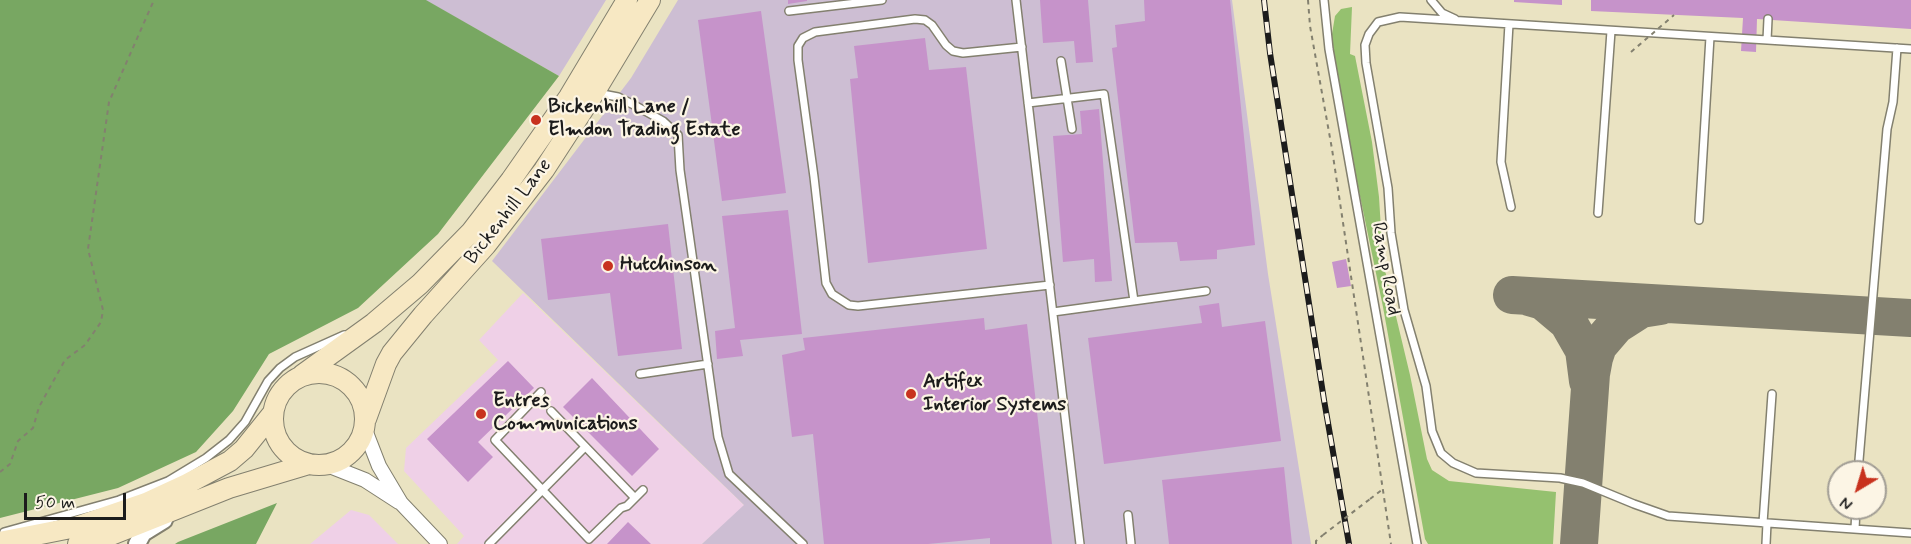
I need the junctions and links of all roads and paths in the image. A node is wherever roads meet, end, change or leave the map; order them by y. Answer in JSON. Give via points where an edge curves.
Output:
{"nodes":[{"id":1,"x":154,"y":0,"type":"edge"},
{"id":2,"x":627,"y":0,"type":"edge"},
{"id":3,"x":650,"y":0,"type":"edge"},
{"id":4,"x":882,"y":0,"type":"edge"},
{"id":5,"x":1016,"y":0,"type":"edge"},
{"id":6,"x":1308,"y":0,"type":"edge"},
{"id":7,"x":1324,"y":0,"type":"edge"},
{"id":8,"x":1431,"y":0,"type":"edge"},
{"id":9,"x":789,"y":11,"type":"dead end"},
{"id":10,"x":1674,"y":15,"type":"dead end"},
{"id":11,"x":1768,"y":20,"type":"dead end"},
{"id":12,"x":1460,"y":21,"type":"junction"},
{"id":13,"x":1509,"y":24,"type":"junction"},
{"id":14,"x":1611,"y":31,"type":"junction"},
{"id":15,"x":1710,"y":37,"type":"junction"},
{"id":16,"x":1767,"y":40,"type":"junction"},
{"id":17,"x":1022,"y":47,"type":"junction"},
{"id":18,"x":1897,"y":48,"type":"junction"},
{"id":19,"x":1911,"y":49,"type":"edge"},
{"id":20,"x":1631,"y":52,"type":"dead end"},
{"id":21,"x":1061,"y":61,"type":"dead end"},
{"id":22,"x":594,"y":93,"type":"junction"},
{"id":23,"x":1066,"y":98,"type":"junction"},
{"id":24,"x":1028,"y":103,"type":"junction"},
{"id":25,"x":1072,"y":129,"type":"dead end"},
{"id":26,"x":1511,"y":207,"type":"dead end"},
{"id":27,"x":1598,"y":213,"type":"dead end"},
{"id":28,"x":1699,"y":220,"type":"dead end"},
{"id":29,"x":1050,"y":285,"type":"junction"},
{"id":30,"x":1206,"y":291,"type":"dead end"},
{"id":31,"x":1134,"y":301,"type":"junction"},
{"id":32,"x":1053,"y":312,"type":"junction"},
{"id":33,"x":374,"y":323,"type":"junction"},
{"id":34,"x":708,"y":364,"type":"junction"},
{"id":35,"x":640,"y":374,"type":"dead end"},
{"id":36,"x":302,"y":375,"type":"junction"},
{"id":37,"x":542,"y":392,"type":"dead end"},
{"id":38,"x":1772,"y":393,"type":"dead end"},
{"id":39,"x":551,"y":411,"type":"dead end"},
{"id":40,"x":273,"y":413,"type":"junction"},
{"id":41,"x":365,"y":424,"type":"junction"},
{"id":42,"x":585,"y":447,"type":"junction"},
{"id":43,"x":1859,"y":460,"type":"edge"},
{"id":44,"x":318,"y":465,"type":"junction"},
{"id":45,"x":0,"y":472,"type":"edge"},
{"id":46,"x":1383,"y":489,"type":"junction"},
{"id":47,"x":543,"y":490,"type":"junction"},
{"id":48,"x":643,"y":490,"type":"dead end"},
{"id":49,"x":635,"y":498,"type":"junction"},
{"id":50,"x":190,"y":503,"type":"junction"},
{"id":51,"x":401,"y":503,"type":"junction"},
{"id":52,"x":116,"y":508,"type":"junction"},
{"id":53,"x":1128,"y":515,"type":"dead end"},
{"id":54,"x":1855,"y":520,"type":"edge"},
{"id":55,"x":1765,"y":523,"type":"junction"},
{"id":56,"x":1855,"y":529,"type":"junction"},
{"id":57,"x":0,"y":533,"type":"edge"},
{"id":58,"x":1911,"y":533,"type":"edge"},
{"id":59,"x":112,"y":540,"type":"edge"},
{"id":60,"x":0,"y":542,"type":"edge"},
{"id":61,"x":78,"y":544,"type":"edge"},
{"id":62,"x":137,"y":544,"type":"edge"},
{"id":63,"x":440,"y":544,"type":"edge"},
{"id":64,"x":489,"y":544,"type":"edge"},
{"id":65,"x":804,"y":544,"type":"edge"},
{"id":66,"x":1080,"y":544,"type":"edge"},
{"id":67,"x":1131,"y":544,"type":"edge"},
{"id":68,"x":1316,"y":544,"type":"edge"},
{"id":69,"x":1391,"y":544,"type":"edge"},
{"id":70,"x":1417,"y":544,"type":"edge"},
{"id":71,"x":1766,"y":544,"type":"edge"}],
"edges":[{"from":1,"to":45,"type":"path","via":[[109,102],[88,249],[103,310],[101,322],[85,345],[65,360],[39,407],[33,428],[18,441],[10,464]]},
{"from":2,"to":33,"type":"main road","name":"Bickenhill Lane","via":[[569,97],[471,232],[420,284]]},
{"from":3,"to":22,"type":"main road","name":"Bickenhill Lane"},
{"from":4,"to":9,"type":"lane"},
{"from":5,"to":17,"type":"lane"},
{"from":6,"to":46,"type":"path"},
{"from":7,"to":70,"type":"lane","name":"Ramp Road","via":[[1329,49]]},
{"from":8,"to":12,"type":"lane","via":[[1442,13]]},
{"from":10,"to":20,"type":"path","bridge":true},
{"from":11,"to":16,"type":"lane"},
{"from":12,"to":13,"type":"lane"},
{"from":12,"to":55,"type":"lane","via":[[1400,18],[1378,22],[1365,45],[1404,310],[1426,386],[1432,431],[1441,453],[1453,463],[1476,472],[1583,483],[1668,516]]},
{"from":13,"to":14,"type":"lane"},
{"from":13,"to":26,"type":"lane","via":[[1502,162]]},
{"from":14,"to":15,"type":"lane"},
{"from":14,"to":27,"type":"lane"},
{"from":15,"to":16,"type":"lane"},
{"from":15,"to":28,"type":"lane"},
{"from":16,"to":18,"type":"lane"},
{"from":17,"to":24,"type":"lane"},
{"from":17,"to":29,"type":"lane","via":[[953,51],[932,25],[915,19],[815,32],[798,46],[798,60],[826,283],[832,294],[858,306]]},
{"from":18,"to":19,"type":"lane"},
{"from":18,"to":43,"type":"lane"},
{"from":21,"to":23,"type":"lane"},
{"from":22,"to":34,"type":"lane","via":[[618,97],[678,135]]},
{"from":22,"to":41,"type":"main road","name":"Bickenhill Lane","via":[[544,170],[486,245],[392,353]]},
{"from":23,"to":24,"type":"lane"},
{"from":23,"to":25,"type":"lane"},
{"from":23,"to":31,"type":"lane","via":[[1104,94]]},
{"from":24,"to":29,"type":"lane"},
{"from":29,"to":32,"type":"lane"},
{"from":30,"to":31,"type":"lane"},
{"from":31,"to":32,"type":"lane"},
{"from":32,"to":66,"type":"lane"},
{"from":33,"to":36,"type":"main road","name":"Bickenhill Lane"},
{"from":33,"to":52,"type":"lane","via":[[295,357],[268,381],[245,422],[229,440],[168,481]]},
{"from":34,"to":35,"type":"lane"},
{"from":34,"to":65,"type":"lane","via":[[718,437],[729,474]]},
{"from":36,"to":40,"type":"main road","via":[[282,390]]},
{"from":36,"to":41,"type":"main road","via":[[327,373],[345,381],[359,394]]},
{"from":37,"to":47,"type":"lane","via":[[495,440]]},
{"from":38,"to":55,"type":"lane"},
{"from":39,"to":42,"type":"lane"},
{"from":40,"to":44,"type":"main road","via":[[277,440],[285,451],[296,459]]},
{"from":40,"to":52,"type":"main road","via":[[230,461],[187,484]]},
{"from":41,"to":44,"type":"main road","via":[[351,453],[340,461]]},
{"from":41,"to":51,"type":"street","via":[[379,466]]},
{"from":42,"to":47,"type":"lane"},
{"from":42,"to":49,"type":"lane"},
{"from":44,"to":50,"type":"main road","via":[[229,488]]},
{"from":44,"to":51,"type":"street","via":[[365,480]]},
{"from":46,"to":68,"type":"path","bridge":true},
{"from":46,"to":69,"type":"path"},
{"from":47,"to":49,"type":"lane","via":[[589,539]]},
{"from":47,"to":64,"type":"lane"},
{"from":48,"to":49,"type":"lane"},
{"from":50,"to":59,"type":"main road"},
{"from":50,"to":62,"type":"street","via":[[143,533]]},
{"from":51,"to":63,"type":"street"},
{"from":52,"to":57,"type":"lane"},
{"from":52,"to":59,"type":"street","via":[[110,525]]},
{"from":52,"to":60,"type":"main road","via":[[76,527]]},
{"from":53,"to":67,"type":"lane"},
{"from":54,"to":56,"type":"lane"},
{"from":55,"to":56,"type":"lane"},
{"from":55,"to":71,"type":"lane"},
{"from":56,"to":58,"type":"lane"},
{"from":59,"to":61,"type":"main road"}]}
